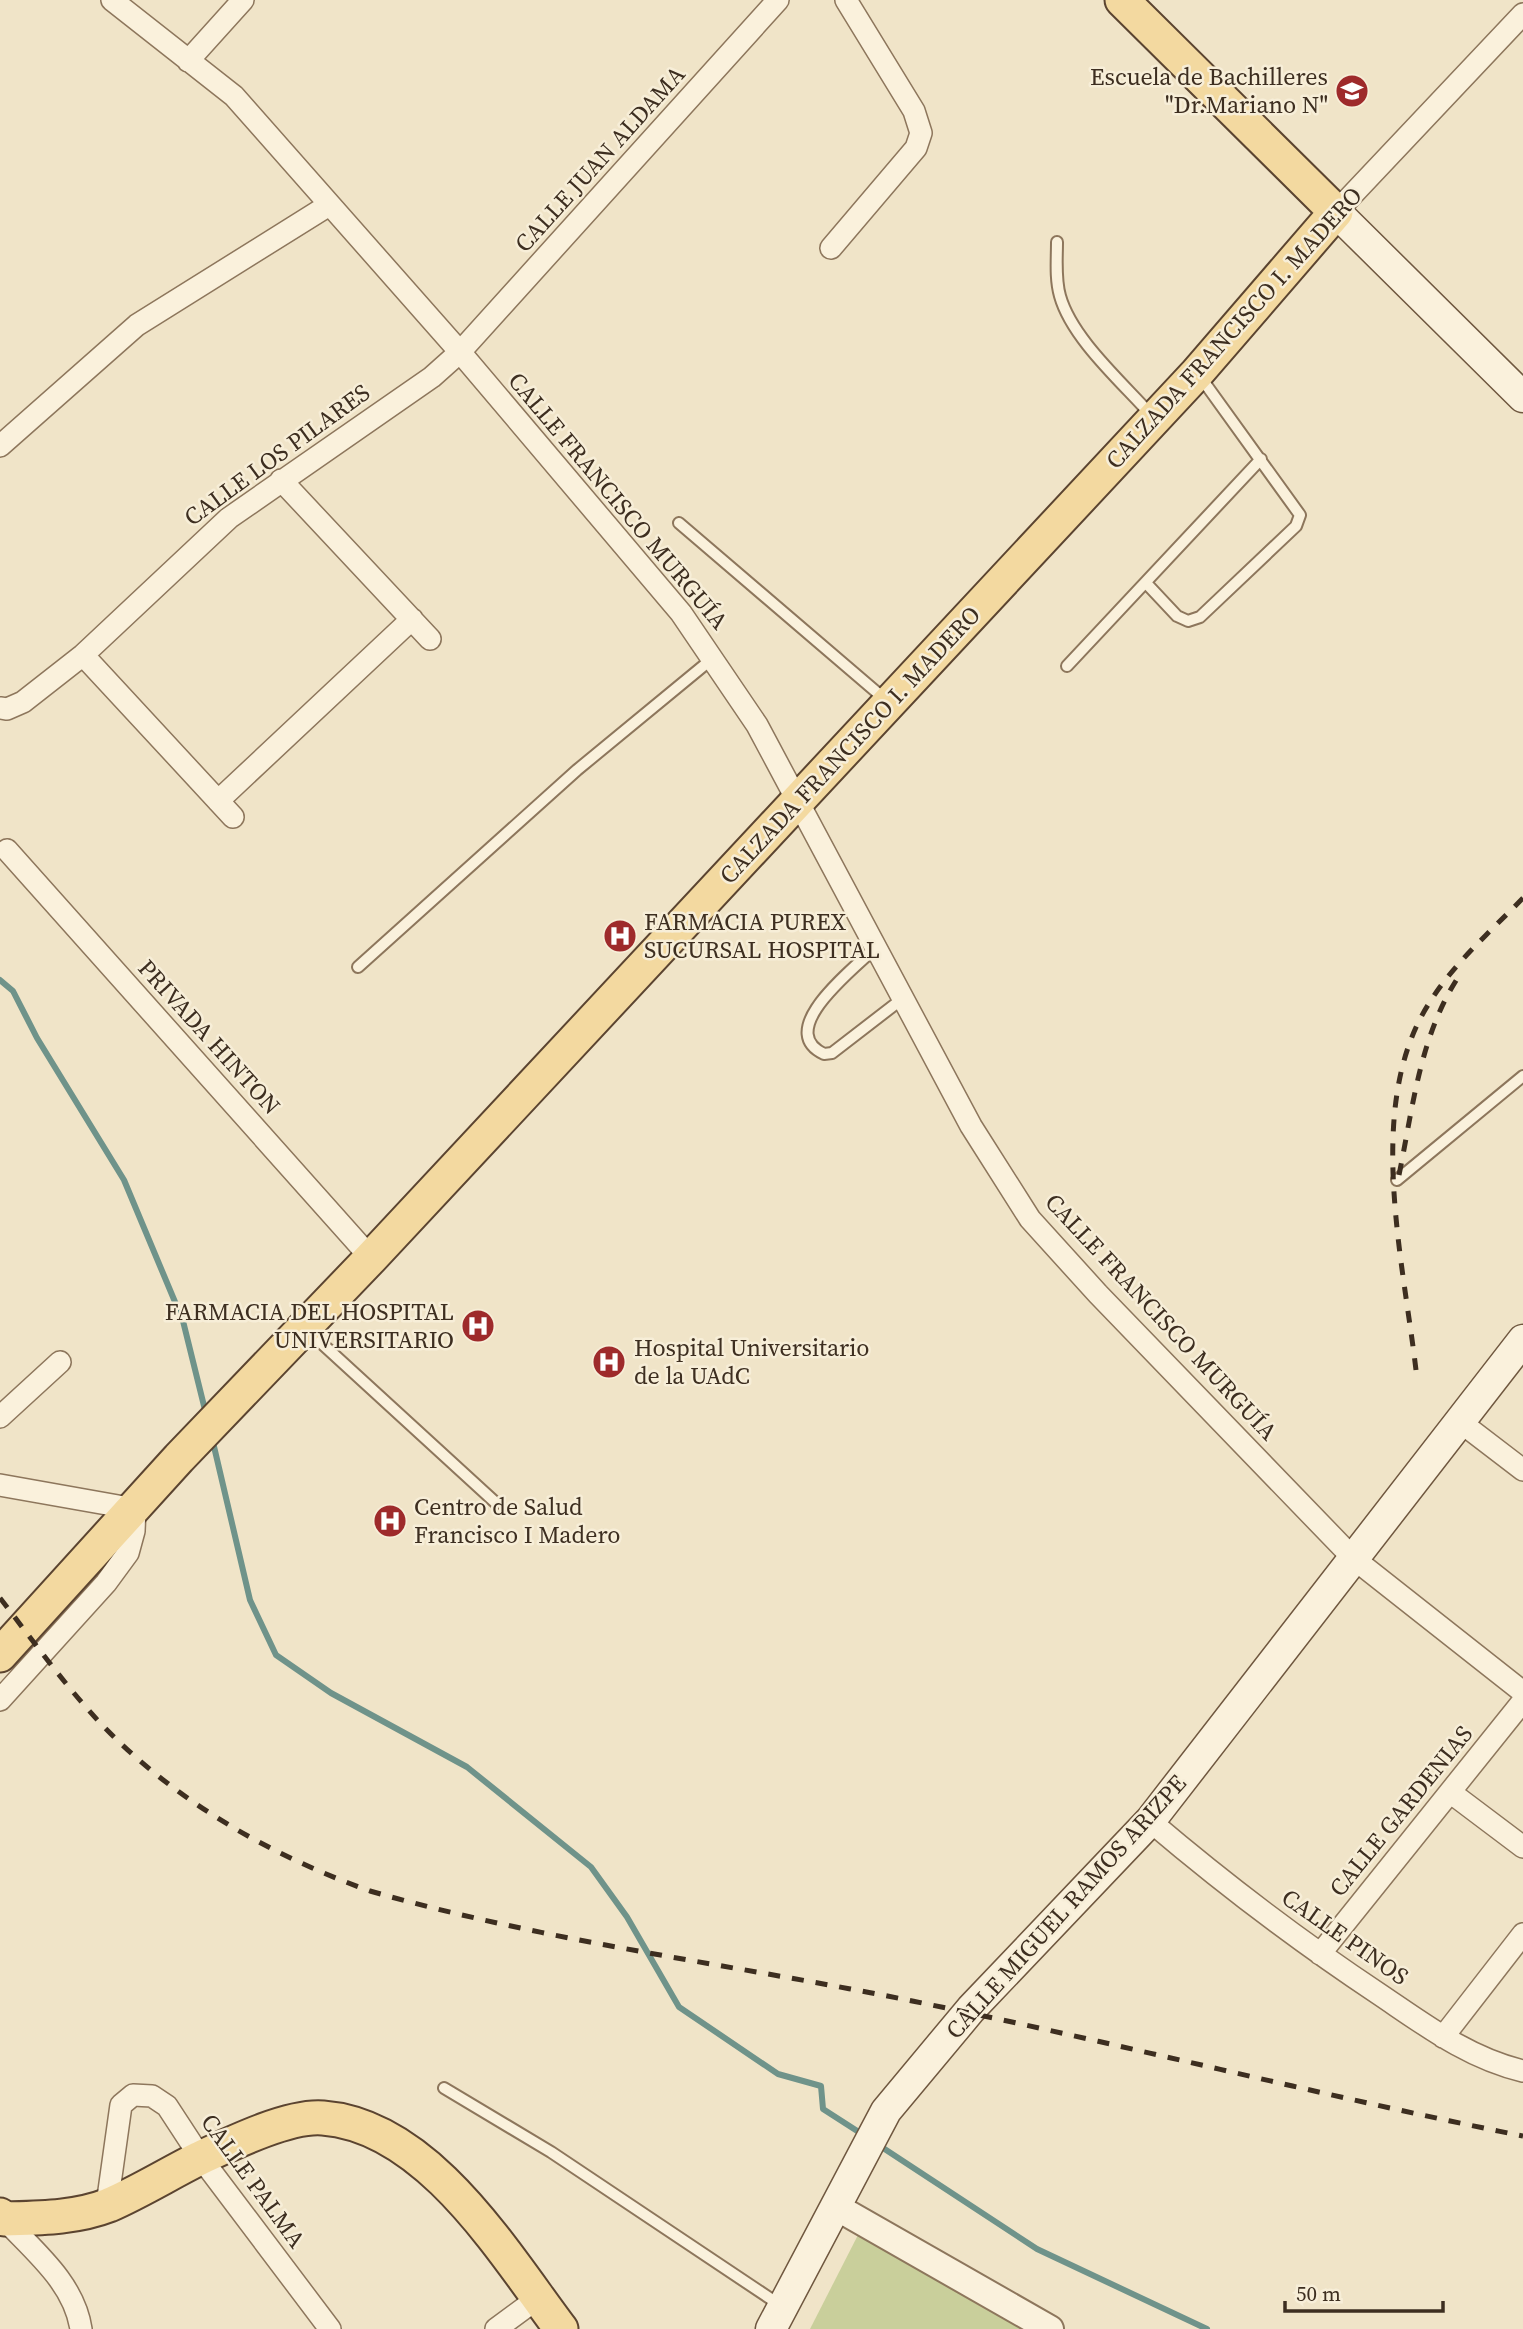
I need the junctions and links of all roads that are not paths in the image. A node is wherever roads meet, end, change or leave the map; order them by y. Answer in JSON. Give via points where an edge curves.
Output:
{"nodes":[{"id":1,"x":112,"y":0,"type":"edge"},
{"id":2,"x":243,"y":0,"type":"edge"},
{"id":3,"x":778,"y":0,"type":"edge"},
{"id":4,"x":846,"y":0,"type":"edge"},
{"id":5,"x":1122,"y":0,"type":"edge"},
{"id":6,"x":1523,"y":14,"type":"edge"},
{"id":7,"x":187,"y":61,"type":"junction"},
{"id":8,"x":329,"y":205,"type":"junction"},
{"id":9,"x":1336,"y":212,"type":"junction"},
{"id":10,"x":1056,"y":242,"type":"dead end"},
{"id":11,"x":831,"y":248,"type":"dead end"},
{"id":12,"x":460,"y":352,"type":"junction"},
{"id":13,"x":1197,"y":373,"type":"junction"},
{"id":14,"x":1523,"y":397,"type":"edge"},
{"id":15,"x":1154,"y":418,"type":"junction"},
{"id":16,"x":0,"y":446,"type":"edge"},
{"id":17,"x":1261,"y":459,"type":"junction"},
{"id":18,"x":281,"y":480,"type":"junction"},
{"id":19,"x":679,"y":523,"type":"dead end"},
{"id":20,"x":1146,"y":583,"type":"junction"},
{"id":21,"x":412,"y":620,"type":"junction"},
{"id":22,"x":430,"y":639,"type":"dead end"},
{"id":23,"x":83,"y":654,"type":"junction"},
{"id":24,"x":713,"y":658,"type":"junction"},
{"id":25,"x":1068,"y":666,"type":"dead end"},
{"id":26,"x":890,"y":703,"type":"junction"},
{"id":27,"x":0,"y":708,"type":"edge"},
{"id":28,"x":218,"y":801,"type":"junction"},
{"id":29,"x":799,"y":801,"type":"junction"},
{"id":30,"x":233,"y":817,"type":"dead end"},
{"id":31,"x":8,"y":850,"type":"dead end"},
{"id":32,"x":875,"y":948,"type":"junction"},
{"id":33,"x":358,"y":967,"type":"dead end"},
{"id":34,"x":902,"y":999,"type":"junction"},
{"id":35,"x":1523,"y":1076,"type":"edge"},
{"id":36,"x":1397,"y":1180,"type":"dead end"},
{"id":37,"x":370,"y":1258,"type":"junction"},
{"id":38,"x":303,"y":1327,"type":"junction"},
{"id":39,"x":1523,"y":1340,"type":"edge"},
{"id":40,"x":60,"y":1362,"type":"dead end"},
{"id":41,"x":0,"y":1417,"type":"edge"},
{"id":42,"x":1459,"y":1421,"type":"junction"},
{"id":43,"x":1523,"y":1470,"type":"edge"},
{"id":44,"x":0,"y":1485,"type":"edge"},
{"id":45,"x":496,"y":1503,"type":"dead end"},
{"id":46,"x":135,"y":1509,"type":"junction"},
{"id":47,"x":1353,"y":1558,"type":"junction"},
{"id":48,"x":0,"y":1656,"type":"edge"},
{"id":49,"x":1523,"y":1692,"type":"edge"},
{"id":50,"x":0,"y":1700,"type":"edge"},
{"id":51,"x":1523,"y":1701,"type":"edge"},
{"id":52,"x":1450,"y":1792,"type":"junction"},
{"id":53,"x":1150,"y":1821,"type":"junction"},
{"id":54,"x":1523,"y":1847,"type":"edge"},
{"id":55,"x":1523,"y":1934,"type":"edge"},
{"id":56,"x":1320,"y":1954,"type":"junction"},
{"id":57,"x":1443,"y":2037,"type":"junction"},
{"id":58,"x":1523,"y":2071,"type":"edge"},
{"id":59,"x":444,"y":2088,"type":"dead end"},
{"id":60,"x":201,"y":2158,"type":"junction"},
{"id":61,"x":107,"y":2205,"type":"junction"},
{"id":62,"x":838,"y":2208,"type":"junction"},
{"id":63,"x":2,"y":2217,"type":"edge"},
{"id":64,"x":538,"y":2298,"type":"junction"},
{"id":65,"x":777,"y":2318,"type":"edge"},
{"id":66,"x":81,"y":2329,"type":"edge"},
{"id":67,"x":330,"y":2329,"type":"edge"},
{"id":68,"x":496,"y":2329,"type":"edge"},
{"id":69,"x":561,"y":2329,"type":"edge"},
{"id":70,"x":1050,"y":2329,"type":"edge"}],
"edges":[{"from":1,"to":7,"type":"street","name":"CALLE FRANCISCO MURGUÍA"},
{"from":2,"to":7,"type":"street"},
{"from":3,"to":12,"type":"street","name":"CALLE JUAN ALDAMA"},
{"from":4,"to":11,"type":"street","via":[[914,111],[921,134],[916,148]]},
{"from":5,"to":9,"type":"main road"},
{"from":6,"to":9,"type":"street","name":"CALZADA FRANCISCO I. MADERO"},
{"from":7,"to":8,"type":"street","name":"CALLE FRANCISCO MURGUÍA","via":[[234,96]]},
{"from":8,"to":12,"type":"street","name":"CALLE FRANCISCO MURGUÍA"},
{"from":8,"to":16,"type":"street","via":[[137,325]]},
{"from":9,"to":13,"type":"main road","name":"CALZADA FRANCISCO I. MADERO"},
{"from":9,"to":14,"type":"main road"},
{"from":10,"to":15,"type":"lane","via":[[1059,294],[1066,312],[1082,337]]},
{"from":12,"to":18,"type":"street","name":"CALLE LOS PILARES","via":[[432,377]]},
{"from":12,"to":24,"type":"street","name":"CALLE FRANCISCO MURGUÍA","via":[[681,613]]},
{"from":13,"to":15,"type":"main road","name":"CALZADA FRANCISCO I. MADERO"},
{"from":13,"to":17,"type":"lane"},
{"from":15,"to":26,"type":"main road","name":"CALZADA FRANCISCO I. MADERO"},
{"from":17,"to":20,"type":"lane"},
{"from":17,"to":20,"type":"lane","via":[[1300,515],[1296,526],[1200,617],[1188,621],[1177,616]]},
{"from":18,"to":21,"type":"street"},
{"from":18,"to":23,"type":"street","name":"CALLE LOS PILARES","via":[[190,551]]},
{"from":19,"to":26,"type":"lane"},
{"from":20,"to":25,"type":"lane"},
{"from":21,"to":22,"type":"street"},
{"from":21,"to":28,"type":"street"},
{"from":23,"to":27,"type":"street","name":"CALLE LOS PILARES","via":[[23,702]]},
{"from":23,"to":28,"type":"street"},
{"from":24,"to":29,"type":"street","name":"CALLE FRANCISCO MURGUÍA"},
{"from":24,"to":33,"type":"lane","via":[[577,770]]},
{"from":26,"to":29,"type":"main road","name":"CALZADA FRANCISCO I. MADERO"},
{"from":28,"to":30,"type":"street"},
{"from":29,"to":32,"type":"street","name":"CALLE FRANCISCO MURGUÍA"},
{"from":29,"to":37,"type":"main road","name":"CALZADA FRANCISCO I. MADERO"},
{"from":31,"to":37,"type":"street","name":"PRIVADA HINTON"},
{"from":32,"to":34,"type":"street","name":"CALLE FRANCISCO MURGUÍA"},
{"from":32,"to":34,"type":"lane","via":[[814,1010],[806,1032],[810,1043],[824,1054],[832,1054]]},
{"from":34,"to":47,"type":"street","name":"CALLE FRANCISCO MURGUÍA","via":[[971,1126],[1030,1219]]},
{"from":35,"to":36,"type":"lane"},
{"from":37,"to":38,"type":"main road","name":"CALZADA FRANCISCO I. MADERO"},
{"from":38,"to":45,"type":"lane"},
{"from":38,"to":46,"type":"main road","name":"CALZADA FRANCISCO I. MADERO"},
{"from":39,"to":42,"type":"main road","name":"CALLE MIGUEL RAMOS ARIZPE"},
{"from":40,"to":41,"type":"street"},
{"from":42,"to":43,"type":"street"},
{"from":42,"to":47,"type":"main road","name":"CALLE MIGUEL RAMOS ARIZPE"},
{"from":44,"to":46,"type":"street"},
{"from":46,"to":48,"type":"main road","name":"CALZADA FRANCISCO I. MADERO"},
{"from":46,"to":50,"type":"street","via":[[128,1553]]},
{"from":47,"to":49,"type":"street","name":"CALLE FRANCISCO MURGUÍA"},
{"from":47,"to":53,"type":"main road","name":"CALLE MIGUEL RAMOS ARIZPE"},
{"from":51,"to":52,"type":"street","name":"CALLE GARDENIAS"},
{"from":52,"to":54,"type":"street"},
{"from":52,"to":56,"type":"street","name":"CALLE GARDENIAS"},
{"from":53,"to":56,"type":"street","name":"CALLE PINOS"},
{"from":53,"to":62,"type":"main road","name":"CALLE MIGUEL RAMOS ARIZPE","via":[[971,2009],[886,2111]]},
{"from":55,"to":57,"type":"street"},
{"from":56,"to":57,"type":"street","name":"CALLE PINOS"},
{"from":57,"to":58,"type":"street","name":"CALLE PINOS","via":[[1474,2056]]},
{"from":59,"to":65,"type":"lane","via":[[551,2152]]},
{"from":60,"to":61,"type":"main road"},
{"from":60,"to":61,"type":"street","name":"CALLE PALMA","via":[[167,2106],[143,2094],[133,2095],[121,2105]]},
{"from":60,"to":64,"type":"main road","via":[[292,2122],[321,2118],[358,2124],[419,2157],[464,2204]]},
{"from":60,"to":67,"type":"street","name":"CALLE PALMA"},
{"from":61,"to":63,"type":"main road","via":[[60,2217]]},
{"from":62,"to":65,"type":"main road","name":"CALLE MIGUEL RAMOS ARIZPE"},
{"from":62,"to":70,"type":"street"},
{"from":63,"to":66,"type":"street","via":[[63,2283],[78,2306]]},
{"from":64,"to":68,"type":"street"},
{"from":64,"to":69,"type":"main road"}]}
